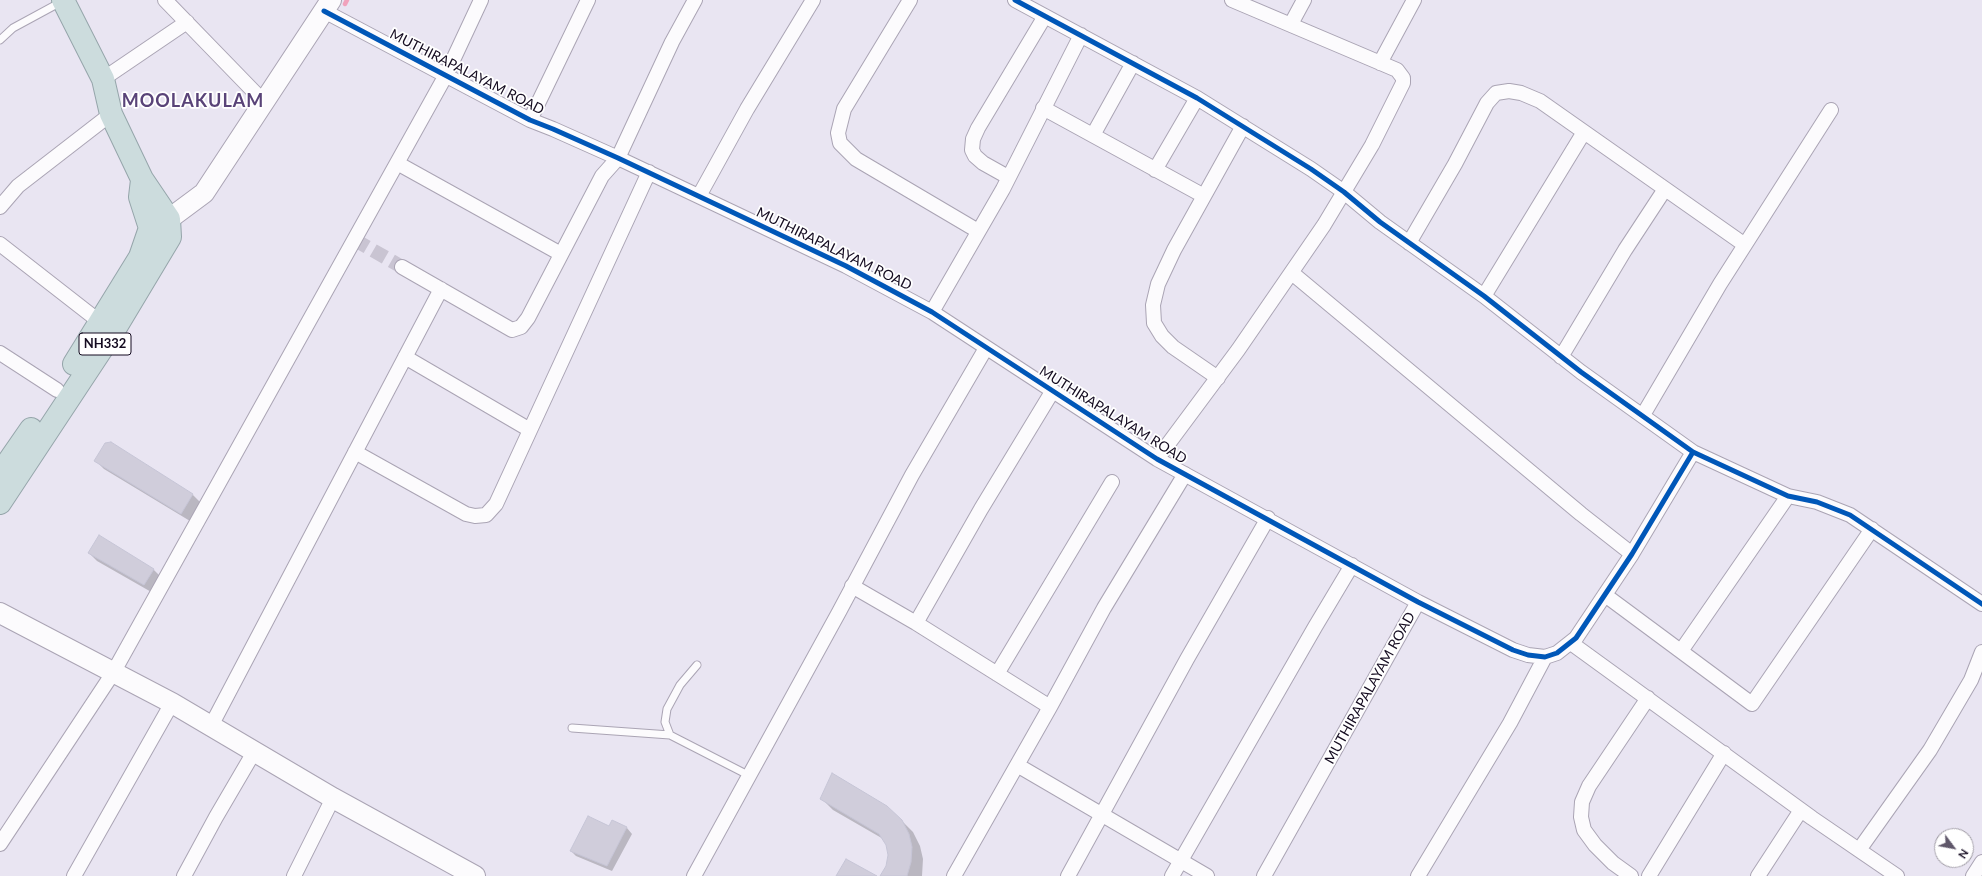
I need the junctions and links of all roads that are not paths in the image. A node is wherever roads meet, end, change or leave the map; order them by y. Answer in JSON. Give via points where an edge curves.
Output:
{"nodes":[{"id":1,"x":63,"y":0,"type":"edge"},
{"id":2,"x":165,"y":0,"type":"edge"},
{"id":3,"x":481,"y":0,"type":"edge"},
{"id":4,"x":588,"y":0,"type":"edge"},
{"id":5,"x":694,"y":0,"type":"edge"},
{"id":6,"x":813,"y":0,"type":"edge"},
{"id":7,"x":910,"y":0,"type":"edge"},
{"id":8,"x":1016,"y":0,"type":"edge"},
{"id":9,"x":1232,"y":0,"type":"edge"},
{"id":10,"x":1304,"y":0,"type":"edge"},
{"id":11,"x":1414,"y":0,"type":"edge"},
{"id":12,"x":328,"y":6,"type":"edge"},
{"id":13,"x":1045,"y":16,"type":"junction"},
{"id":14,"x":187,"y":22,"type":"junction"},
{"id":15,"x":1291,"y":24,"type":"junction"},
{"id":16,"x":1081,"y":35,"type":"junction"},
{"id":17,"x":0,"y":40,"type":"edge"},
{"id":18,"x":1380,"y":62,"type":"junction"},
{"id":19,"x":1133,"y":63,"type":"junction"},
{"id":20,"x":446,"y":75,"type":"junction"},
{"id":21,"x":103,"y":79,"type":"junction"},
{"id":22,"x":1197,"y":98,"type":"junction"},
{"id":23,"x":264,"y":102,"type":"junction"},
{"id":24,"x":1044,"y":108,"type":"junction"},
{"id":25,"x":1831,"y":110,"type":"dead end"},
{"id":26,"x":111,"y":114,"type":"junction"},
{"id":27,"x":530,"y":120,"type":"junction"},
{"id":28,"x":1243,"y":126,"type":"junction"},
{"id":29,"x":1584,"y":132,"type":"junction"},
{"id":30,"x":1093,"y":135,"type":"junction"},
{"id":31,"x":618,"y":158,"type":"junction"},
{"id":32,"x":397,"y":163,"type":"junction"},
{"id":33,"x":1156,"y":170,"type":"junction"},
{"id":34,"x":649,"y":172,"type":"junction"},
{"id":35,"x":1008,"y":177,"type":"junction"},
{"id":36,"x":1665,"y":189,"type":"junction"},
{"id":37,"x":1344,"y":192,"type":"junction"},
{"id":38,"x":698,"y":196,"type":"junction"},
{"id":39,"x":1204,"y":196,"type":"junction"},
{"id":40,"x":0,"y":207,"type":"edge"},
{"id":41,"x":160,"y":223,"type":"junction"},
{"id":42,"x":978,"y":231,"type":"junction"},
{"id":43,"x":1409,"y":243,"type":"junction"},
{"id":44,"x":0,"y":244,"type":"edge"},
{"id":45,"x":1745,"y":245,"type":"junction"},
{"id":46,"x":561,"y":254,"type":"junction"},
{"id":47,"x":402,"y":267,"type":"tunnel mouth"},
{"id":48,"x":1292,"y":273,"type":"junction"},
{"id":49,"x":441,"y":289,"type":"junction"},
{"id":50,"x":1484,"y":296,"type":"junction"},
{"id":51,"x":932,"y":312,"type":"junction"},
{"id":52,"x":100,"y":322,"type":"junction"},
{"id":53,"x":986,"y":348,"type":"junction"},
{"id":54,"x":0,"y":353,"type":"edge"},
{"id":55,"x":405,"y":357,"type":"junction"},
{"id":56,"x":1561,"y":357,"type":"junction"},
{"id":57,"x":1218,"y":378,"type":"junction"},
{"id":58,"x":57,"y":390,"type":"junction"},
{"id":59,"x":1052,"y":392,"type":"junction"},
{"id":60,"x":1643,"y":415,"type":"junction"},
{"id":61,"x":530,"y":430,"type":"junction"},
{"id":62,"x":355,"y":452,"type":"junction"},
{"id":63,"x":1693,"y":452,"type":"junction"},
{"id":64,"x":1157,"y":459,"type":"junction"},
{"id":65,"x":1,"y":471,"type":"edge"},
{"id":66,"x":1185,"y":474,"type":"junction"},
{"id":67,"x":1112,"y":482,"type":"dead end"},
{"id":68,"x":1788,"y":496,"type":"junction"},
{"id":69,"x":0,"y":504,"type":"edge"},
{"id":70,"x":1268,"y":518,"type":"junction"},
{"id":71,"x":1872,"y":529,"type":"junction"},
{"id":72,"x":1632,"y":554,"type":"junction"},
{"id":73,"x":1352,"y":565,"type":"junction"},
{"id":74,"x":852,"y":586,"type":"junction"},
{"id":75,"x":1605,"y":595,"type":"junction"},
{"id":76,"x":1418,"y":602,"type":"junction"},
{"id":77,"x":1982,"y":604,"type":"edge"},
{"id":78,"x":0,"y":613,"type":"edge"},
{"id":79,"x":916,"y":623,"type":"junction"},
{"id":80,"x":1571,"y":643,"type":"junction"},
{"id":81,"x":1681,"y":651,"type":"junction"},
{"id":82,"x":1982,"y":652,"type":"edge"},
{"id":83,"x":1544,"y":657,"type":"junction"},
{"id":84,"x":697,"y":666,"type":"dead end"},
{"id":85,"x":113,"y":673,"type":"junction"},
{"id":86,"x":997,"y":674,"type":"junction"},
{"id":87,"x":1648,"y":698,"type":"junction"},
{"id":88,"x":172,"y":703,"type":"junction"},
{"id":89,"x":1050,"y":707,"type":"junction"},
{"id":90,"x":211,"y":726,"type":"junction"},
{"id":91,"x":572,"y":728,"type":"dead end"},
{"id":92,"x":670,"y":735,"type":"junction"},
{"id":93,"x":254,"y":752,"type":"junction"},
{"id":94,"x":1724,"y":753,"type":"junction"},
{"id":95,"x":1017,"y":765,"type":"junction"},
{"id":96,"x":750,"y":776,"type":"junction"},
{"id":97,"x":333,"y":798,"type":"junction"},
{"id":98,"x":1802,"y":810,"type":"junction"},
{"id":99,"x":1101,"y":815,"type":"junction"},
{"id":100,"x":0,"y":844,"type":"edge"},
{"id":101,"x":1859,"y":850,"type":"junction"},
{"id":102,"x":1180,"y":861,"type":"junction"},
{"id":103,"x":1982,"y":862,"type":"edge"},
{"id":104,"x":1890,"y":874,"type":"edge"},
{"id":105,"x":74,"y":876,"type":"edge"},
{"id":106,"x":184,"y":876,"type":"edge"},
{"id":107,"x":294,"y":876,"type":"edge"},
{"id":108,"x":475,"y":876,"type":"edge"},
{"id":109,"x":694,"y":876,"type":"edge"},
{"id":110,"x":954,"y":876,"type":"edge"},
{"id":111,"x":1068,"y":876,"type":"edge"},
{"id":112,"x":1172,"y":876,"type":"edge"},
{"id":113,"x":1207,"y":876,"type":"edge"},
{"id":114,"x":1264,"y":876,"type":"edge"},
{"id":115,"x":1418,"y":876,"type":"edge"},
{"id":116,"x":1631,"y":876,"type":"edge"},
{"id":117,"x":1649,"y":876,"type":"edge"},
{"id":118,"x":1758,"y":876,"type":"edge"},
{"id":119,"x":1973,"y":876,"type":"edge"}],
"edges":[{"from":1,"to":17,"type":"lane","via":[[13,28]]},
{"from":1,"to":21,"type":"highway"},
{"from":2,"to":14,"type":"street"},
{"from":3,"to":20,"type":"street"},
{"from":4,"to":27,"type":"street"},
{"from":5,"to":31,"type":"street"},
{"from":6,"to":38,"type":"street"},
{"from":7,"to":42,"type":"street","via":[[844,109],[838,133],[840,143],[856,159]]},
{"from":8,"to":13,"type":"street"},
{"from":9,"to":15,"type":"street"},
{"from":10,"to":15,"type":"street"},
{"from":11,"to":18,"type":"street"},
{"from":12,"to":20,"type":"street","name":"MUTHIRAPALAYAM ROAD"},
{"from":12,"to":23,"type":"street"},
{"from":13,"to":16,"type":"street"},
{"from":13,"to":35,"type":"street","via":[[973,139],[972,150],[975,156]]},
{"from":14,"to":21,"type":"street"},
{"from":14,"to":23,"type":"street"},
{"from":15,"to":18,"type":"street"},
{"from":16,"to":19,"type":"street"},
{"from":16,"to":24,"type":"street"},
{"from":18,"to":37,"type":"street","via":[[1401,73],[1403,83],[1372,145]]},
{"from":19,"to":22,"type":"street"},
{"from":19,"to":30,"type":"street"},
{"from":20,"to":27,"type":"street","name":"MUTHIRAPALAYAM ROAD"},
{"from":20,"to":32,"type":"street"},
{"from":21,"to":26,"type":"highway"},
{"from":22,"to":28,"type":"street"},
{"from":22,"to":33,"type":"street"},
{"from":23,"to":41,"type":"street","via":[[204,193]]},
{"from":24,"to":30,"type":"street"},
{"from":24,"to":35,"type":"street"},
{"from":25,"to":45,"type":"street"},
{"from":26,"to":40,"type":"street","via":[[18,186]]},
{"from":26,"to":41,"type":"highway"},
{"from":27,"to":31,"type":"street","name":"MUTHIRAPALAYAM ROAD"},
{"from":28,"to":37,"type":"street"},
{"from":28,"to":39,"type":"street"},
{"from":29,"to":36,"type":"street"},
{"from":29,"to":43,"type":"street","via":[[1540,101],[1510,91],[1496,93],[1487,103]]},
{"from":29,"to":50,"type":"street"},
{"from":30,"to":33,"type":"street"},
{"from":31,"to":34,"type":"street","name":"MUTHIRAPALAYAM ROAD"},
{"from":31,"to":46,"type":"street","via":[[602,176]]},
{"from":32,"to":46,"type":"street"},
{"from":32,"to":85,"type":"street"},
{"from":33,"to":39,"type":"street"},
{"from":34,"to":38,"type":"street","name":"MUTHIRAPALAYAM ROAD"},
{"from":34,"to":61,"type":"street"},
{"from":35,"to":42,"type":"street"},
{"from":36,"to":45,"type":"street"},
{"from":36,"to":56,"type":"street"},
{"from":37,"to":43,"type":"street"},
{"from":37,"to":48,"type":"street"},
{"from":38,"to":51,"type":"street","name":"MUTHIRAPALAYAM ROAD","via":[[846,266]]},
{"from":39,"to":57,"type":"street","via":[[1158,284],[1153,305],[1154,323],[1173,347]]},
{"from":41,"to":52,"type":"highway","number":"NH332"},
{"from":41,"to":69,"type":"highway","number":"NH332","via":[[170,237],[113,332]]},
{"from":42,"to":51,"type":"street"},
{"from":43,"to":50,"type":"street"},
{"from":44,"to":52,"type":"street"},
{"from":45,"to":60,"type":"street"},
{"from":46,"to":49,"type":"street","via":[[528,318],[521,327],[512,330]]},
{"from":47,"to":49,"type":"street"},
{"from":48,"to":57,"type":"street"},
{"from":48,"to":72,"type":"street"},
{"from":49,"to":55,"type":"street"},
{"from":50,"to":56,"type":"street"},
{"from":51,"to":53,"type":"street","name":"MUTHIRAPALAYAM ROAD"},
{"from":52,"to":58,"type":"highway","number":"NH332"},
{"from":53,"to":59,"type":"street","name":"MUTHIRAPALAYAM ROAD"},
{"from":53,"to":74,"type":"street","via":[[912,475]]},
{"from":54,"to":58,"type":"street"},
{"from":55,"to":61,"type":"street"},
{"from":55,"to":62,"type":"street"},
{"from":56,"to":60,"type":"street"},
{"from":57,"to":64,"type":"street"},
{"from":58,"to":65,"type":"highway","number":"NH332"},
{"from":59,"to":64,"type":"street","name":"MUTHIRAPALAYAM ROAD"},
{"from":59,"to":79,"type":"street"},
{"from":60,"to":63,"type":"street"},
{"from":61,"to":62,"type":"street","via":[[496,504],[486,515],[466,514]]},
{"from":62,"to":90,"type":"street"},
{"from":63,"to":68,"type":"street"},
{"from":63,"to":72,"type":"street"},
{"from":64,"to":66,"type":"street","name":"MUTHIRAPALAYAM ROAD"},
{"from":66,"to":70,"type":"street","name":"MUTHIRAPALAYAM ROAD"},
{"from":66,"to":89,"type":"street","via":[[1104,608]]},
{"from":67,"to":86,"type":"street"},
{"from":68,"to":71,"type":"street","via":[[1817,502],[1850,515]]},
{"from":68,"to":81,"type":"street"},
{"from":70,"to":73,"type":"street","name":"MUTHIRAPALAYAM ROAD"},
{"from":70,"to":99,"type":"street"},
{"from":71,"to":77,"type":"street"},
{"from":71,"to":81,"type":"street","via":[[1752,704]]},
{"from":72,"to":75,"type":"street"},
{"from":73,"to":76,"type":"street","name":"MUTHIRAPALAYAM ROAD"},
{"from":73,"to":102,"type":"street"},
{"from":74,"to":79,"type":"street"},
{"from":74,"to":96,"type":"street"},
{"from":75,"to":80,"type":"street"},
{"from":75,"to":81,"type":"street"},
{"from":76,"to":83,"type":"street","via":[[1513,650],[1528,656]]},
{"from":76,"to":114,"type":"street","name":"MUTHIRAPALAYAM ROAD"},
{"from":78,"to":85,"type":"street"},
{"from":79,"to":86,"type":"street"},
{"from":80,"to":83,"type":"street","via":[[1557,653]]},
{"from":80,"to":87,"type":"street"},
{"from":82,"to":101,"type":"street","via":[[1971,680],[1930,750]]},
{"from":83,"to":115,"type":"street","via":[[1510,723]]},
{"from":84,"to":92,"type":"lane","via":[[680,685],[667,709],[665,722]]},
{"from":85,"to":88,"type":"street"},
{"from":85,"to":100,"type":"street"},
{"from":86,"to":89,"type":"street"},
{"from":87,"to":94,"type":"street"},
{"from":87,"to":116,"type":"street","via":[[1589,786],[1582,802],[1581,817],[1584,830],[1599,850]]},
{"from":88,"to":90,"type":"street"},
{"from":88,"to":105,"type":"street"},
{"from":89,"to":95,"type":"street"},
{"from":90,"to":93,"type":"street"},
{"from":91,"to":92,"type":"lane"},
{"from":92,"to":96,"type":"lane"},
{"from":93,"to":97,"type":"street"},
{"from":93,"to":106,"type":"street"},
{"from":94,"to":98,"type":"street"},
{"from":94,"to":117,"type":"street"},
{"from":95,"to":99,"type":"street"},
{"from":95,"to":110,"type":"street"},
{"from":96,"to":109,"type":"street"},
{"from":97,"to":107,"type":"street"},
{"from":97,"to":108,"type":"street"},
{"from":98,"to":101,"type":"street"},
{"from":98,"to":118,"type":"street"},
{"from":99,"to":102,"type":"street"},
{"from":99,"to":111,"type":"street"},
{"from":101,"to":104,"type":"street"},
{"from":102,"to":112,"type":"street"},
{"from":102,"to":113,"type":"street"},
{"from":103,"to":119,"type":"street"}]}
